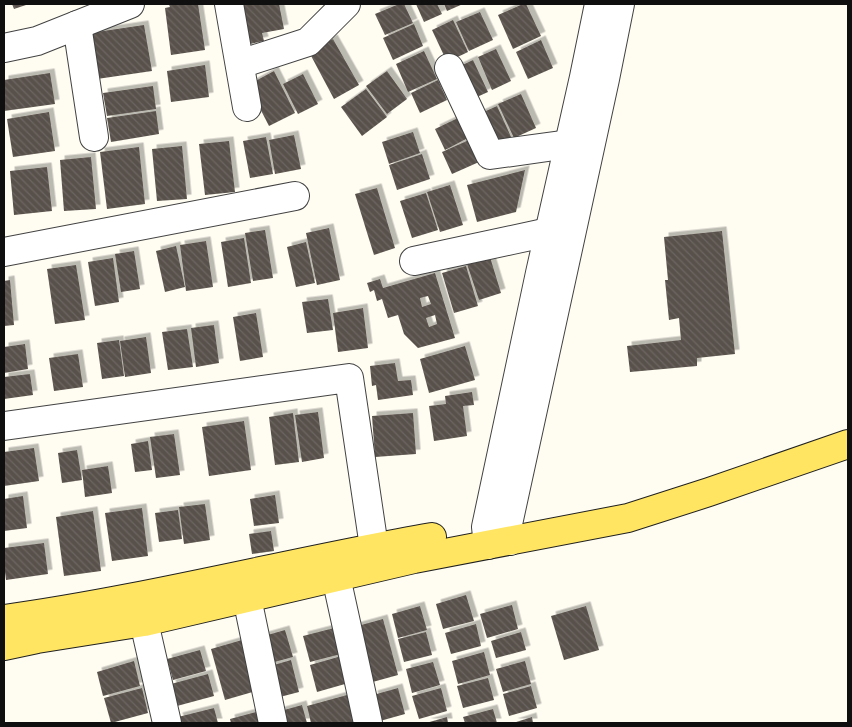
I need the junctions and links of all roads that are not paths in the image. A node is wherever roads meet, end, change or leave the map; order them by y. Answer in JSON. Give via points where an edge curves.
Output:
{"nodes":[{"id":1,"x":130,"y":4,"type":"edge"},
{"id":2,"x":229,"y":4,"type":"edge"},
{"id":3,"x":346,"y":4,"type":"edge"},
{"id":4,"x":599,"y":4,"type":"edge"},
{"id":5,"x":620,"y":4,"type":"edge"},
{"id":6,"x":77,"y":25,"type":"junction"},
{"id":7,"x":4,"y":48,"type":"edge"},
{"id":8,"x":240,"y":64,"type":"junction"},
{"id":9,"x":449,"y":68,"type":"dead end"},
{"id":10,"x":247,"y":107,"type":"dead end"},
{"id":11,"x":94,"y":137,"type":"dead end"},
{"id":12,"x":569,"y":144,"type":"junction"},
{"id":13,"x":295,"y":196,"type":"dead end"},
{"id":14,"x":549,"y":232,"type":"junction"},
{"id":15,"x":4,"y":252,"type":"edge"},
{"id":16,"x":414,"y":262,"type":"dead end"},
{"id":17,"x":4,"y":426,"type":"edge"},
{"id":18,"x":848,"y":428,"type":"edge"},
{"id":19,"x":848,"y":444,"type":"edge"},
{"id":20,"x":498,"y":534,"type":"junction"},
{"id":21,"x":374,"y":547,"type":"junction"},
{"id":22,"x":336,"y":577,"type":"junction"},
{"id":23,"x":247,"y":598,"type":"junction"},
{"id":24,"x":4,"y":619,"type":"edge"},
{"id":25,"x":144,"y":622,"type":"junction"},
{"id":26,"x":4,"y":646,"type":"edge"},
{"id":27,"x":167,"y":723,"type":"edge"},
{"id":28,"x":273,"y":723,"type":"edge"},
{"id":29,"x":368,"y":723,"type":"edge"}],
"edges":[{"from":1,"to":6,"type":"street"},
{"from":2,"to":8,"type":"street"},
{"from":3,"to":8,"type":"street","via":[[308,42]]},
{"from":4,"to":12,"type":"street"},
{"from":5,"to":20,"type":"street"},
{"from":6,"to":7,"type":"street","via":[[37,41]]},
{"from":6,"to":11,"type":"street"},
{"from":8,"to":10,"type":"street"},
{"from":9,"to":12,"type":"street","via":[[490,155]]},
{"from":12,"to":14,"type":"street"},
{"from":13,"to":15,"type":"street"},
{"from":14,"to":16,"type":"street"},
{"from":14,"to":20,"type":"street"},
{"from":17,"to":21,"type":"street","via":[[349,378]]},
{"from":18,"to":20,"type":"main road","via":[[624,502],[560,515]]},
{"from":19,"to":20,"type":"main road","via":[[628,518]]},
{"from":20,"to":21,"type":"main road"},
{"from":20,"to":22,"type":"main road","via":[[414,559]]},
{"from":21,"to":24,"type":"main road","via":[[157,592]]},
{"from":22,"to":23,"type":"main road"},
{"from":22,"to":29,"type":"street"},
{"from":23,"to":25,"type":"main road"},
{"from":23,"to":28,"type":"street"},
{"from":25,"to":26,"type":"main road"},
{"from":25,"to":27,"type":"street"}]}
